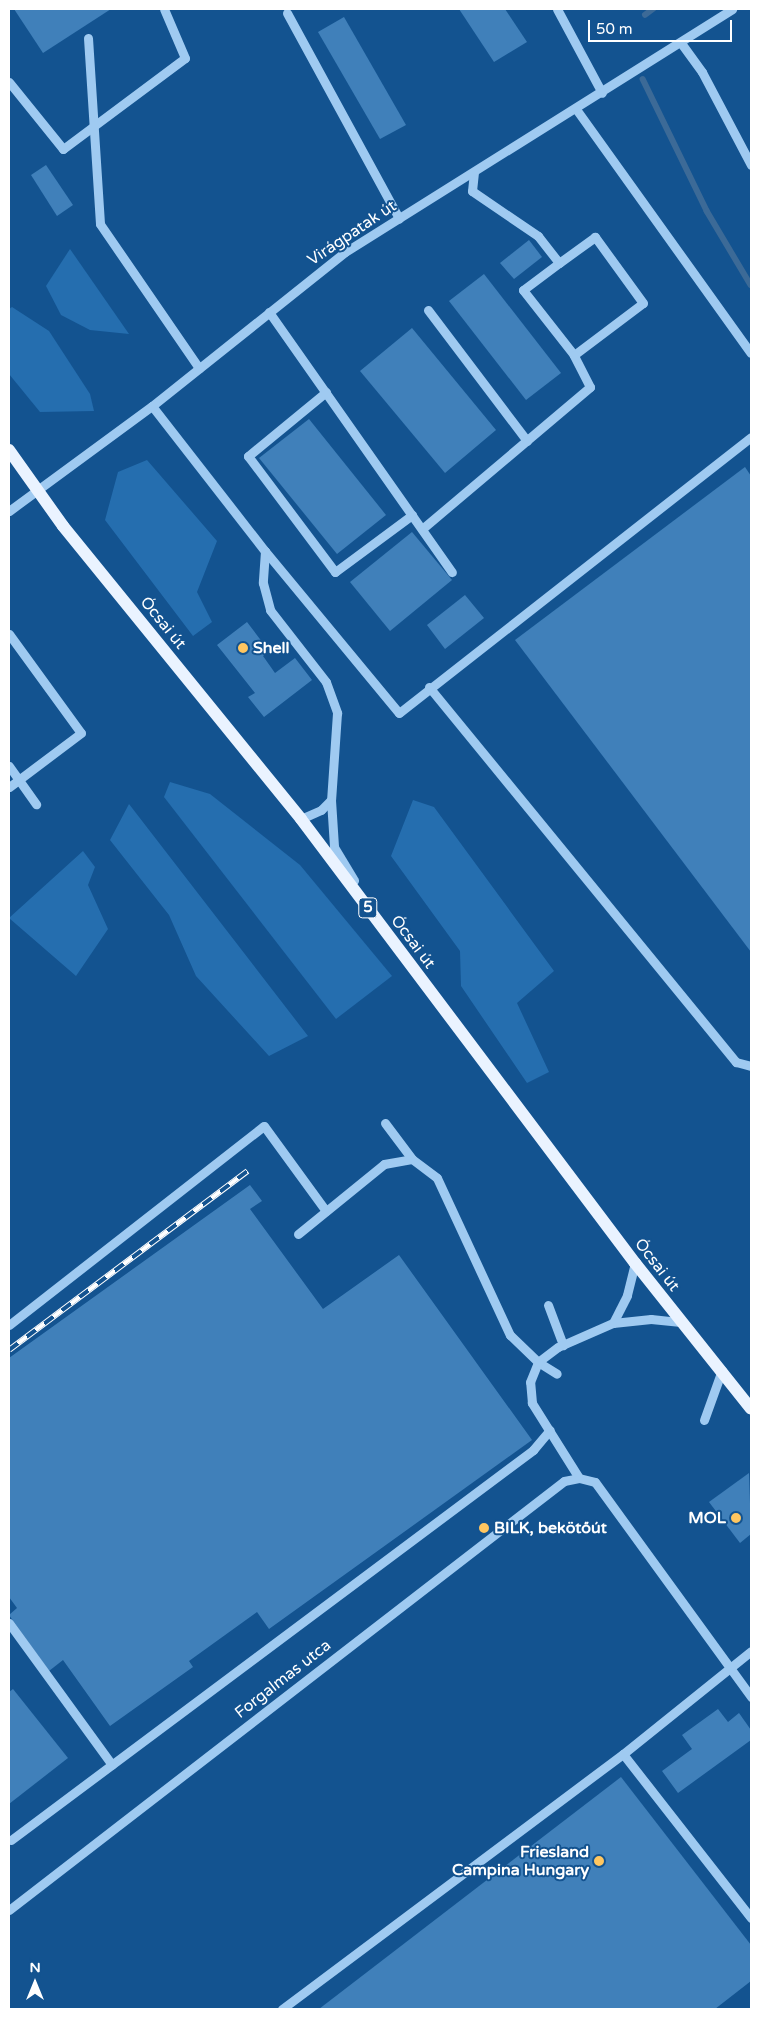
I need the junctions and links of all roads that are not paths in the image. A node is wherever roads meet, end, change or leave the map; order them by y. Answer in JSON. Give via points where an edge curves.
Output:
{"nodes":[{"id":1,"x":164,"y":9,"type":"edge"},
{"id":2,"x":558,"y":9,"type":"edge"},
{"id":3,"x":732,"y":9,"type":"edge"},
{"id":4,"x":287,"y":13,"type":"dead end"},
{"id":5,"x":88,"y":38,"type":"dead end"},
{"id":6,"x":681,"y":43,"type":"junction"},
{"id":7,"x":9,"y":82,"type":"edge"},
{"id":8,"x":602,"y":93,"type":"junction"},
{"id":9,"x":576,"y":109,"type":"junction"},
{"id":10,"x":94,"y":125,"type":"junction"},
{"id":11,"x":751,"y":165,"type":"edge"},
{"id":12,"x":474,"y":172,"type":"junction"},
{"id":13,"x":399,"y":218,"type":"junction"},
{"id":14,"x":559,"y":263,"type":"junction"},
{"id":15,"x":428,"y":310,"type":"dead end"},
{"id":16,"x":269,"y":312,"type":"junction"},
{"id":17,"x":751,"y":353,"type":"edge"},
{"id":18,"x":574,"y":355,"type":"junction"},
{"id":19,"x":199,"y":368,"type":"junction"},
{"id":20,"x":326,"y":392,"type":"junction"},
{"id":21,"x":152,"y":406,"type":"junction"},
{"id":22,"x":751,"y":437,"type":"edge"},
{"id":23,"x":527,"y":441,"type":"junction"},
{"id":24,"x":9,"y":450,"type":"edge"},
{"id":25,"x":38,"y":490,"type":"junction"},
{"id":26,"x":9,"y":511,"type":"edge"},
{"id":27,"x":412,"y":515,"type":"junction"},
{"id":28,"x":422,"y":529,"type":"junction"},
{"id":29,"x":265,"y":551,"type":"junction"},
{"id":30,"x":452,"y":572,"type":"dead end"},
{"id":31,"x":9,"y":634,"type":"edge"},
{"id":32,"x":429,"y":688,"type":"junction"},
{"id":33,"x":9,"y":766,"type":"edge"},
{"id":34,"x":19,"y":779,"type":"junction"},
{"id":35,"x":9,"y":787,"type":"edge"},
{"id":36,"x":331,"y":800,"type":"junction"},
{"id":37,"x":36,"y":804,"type":"dead end"},
{"id":38,"x":301,"y":819,"type":"junction"},
{"id":39,"x":382,"y":928,"type":"junction"},
{"id":40,"x":751,"y":1066,"type":"edge"},
{"id":41,"x":385,"y":1124,"type":"dead end"},
{"id":42,"x":412,"y":1159,"type":"junction"},
{"id":43,"x":326,"y":1211,"type":"junction"},
{"id":44,"x":298,"y":1234,"type":"dead end"},
{"id":45,"x":635,"y":1263,"type":"junction"},
{"id":46,"x":548,"y":1305,"type":"dead end"},
{"id":47,"x":682,"y":1322,"type":"junction"},
{"id":48,"x":613,"y":1323,"type":"junction"},
{"id":49,"x":9,"y":1325,"type":"edge"},
{"id":50,"x":563,"y":1344,"type":"junction"},
{"id":51,"x":538,"y":1362,"type":"junction"},
{"id":52,"x":722,"y":1370,"type":"junction"},
{"id":53,"x":557,"y":1374,"type":"dead end"},
{"id":54,"x":751,"y":1409,"type":"edge"},
{"id":55,"x":704,"y":1420,"type":"dead end"},
{"id":56,"x":550,"y":1430,"type":"junction"},
{"id":57,"x":579,"y":1478,"type":"junction"},
{"id":58,"x":9,"y":1623,"type":"edge"},
{"id":59,"x":751,"y":1651,"type":"edge"},
{"id":60,"x":731,"y":1670,"type":"junction"},
{"id":61,"x":751,"y":1697,"type":"edge"},
{"id":62,"x":623,"y":1754,"type":"junction"},
{"id":63,"x":112,"y":1765,"type":"junction"},
{"id":64,"x":12,"y":1840,"type":"dead end"},
{"id":65,"x":9,"y":1910,"type":"edge"},
{"id":66,"x":751,"y":1918,"type":"edge"},
{"id":67,"x":282,"y":2009,"type":"edge"}],
"edges":[{"from":1,"to":10,"type":"street","via":[[185,58]]},
{"from":2,"to":8,"type":"street"},
{"from":3,"to":6,"type":"street","name":"Virágpatak út"},
{"from":4,"to":13,"type":"street"},
{"from":5,"to":10,"type":"street"},
{"from":6,"to":8,"type":"street","name":"Virágpatak út"},
{"from":6,"to":11,"type":"street","via":[[702,72]]},
{"from":7,"to":10,"type":"street","via":[[63,149]]},
{"from":8,"to":9,"type":"street","name":"Virágpatak út"},
{"from":9,"to":12,"type":"street","name":"Virágpatak út"},
{"from":9,"to":17,"type":"street"},
{"from":10,"to":19,"type":"street","via":[[100,224]]},
{"from":12,"to":13,"type":"street","name":"Virágpatak út"},
{"from":12,"to":14,"type":"street","via":[[472,191],[538,236]]},
{"from":13,"to":16,"type":"street","name":"Virágpatak út","via":[[345,252]]},
{"from":14,"to":18,"type":"street","via":[[523,290]]},
{"from":14,"to":18,"type":"street","via":[[595,237],[643,303]]},
{"from":15,"to":23,"type":"street"},
{"from":16,"to":19,"type":"street","name":"Virágpatak út"},
{"from":16,"to":20,"type":"street"},
{"from":18,"to":23,"type":"street","via":[[590,387]]},
{"from":19,"to":21,"type":"street","name":"Virágpatak út"},
{"from":20,"to":27,"type":"street"},
{"from":20,"to":27,"type":"street","via":[[248,456],[335,572]]},
{"from":21,"to":25,"type":"street","name":"Virágpatak út"},
{"from":21,"to":29,"type":"street"},
{"from":22,"to":32,"type":"street"},
{"from":23,"to":28,"type":"street"},
{"from":24,"to":25,"type":"main road","name":"Ócsai út","number":"5"},
{"from":25,"to":26,"type":"street","name":"Virágpatak út"},
{"from":25,"to":38,"type":"main road","name":"Ócsai út","number":"5","via":[[63,526]]},
{"from":27,"to":28,"type":"street"},
{"from":28,"to":30,"type":"street"},
{"from":29,"to":32,"type":"street","via":[[399,713]]},
{"from":29,"to":36,"type":"street","via":[[262,583],[270,610],[326,682],[335,701],[337,728]]},
{"from":31,"to":34,"type":"street","via":[[81,732]]},
{"from":32,"to":40,"type":"street","via":[[736,1062]]},
{"from":33,"to":34,"type":"street"},
{"from":34,"to":35,"type":"street"},
{"from":34,"to":37,"type":"street"},
{"from":36,"to":38,"type":"street","via":[[321,810]]},
{"from":36,"to":39,"type":"street","via":[[334,847]]},
{"from":38,"to":39,"type":"main road","name":"Ócsai út","number":"5"},
{"from":39,"to":45,"type":"main road","name":"Ócsai út","number":"5"},
{"from":41,"to":42,"type":"street"},
{"from":42,"to":43,"type":"street","via":[[384,1164]]},
{"from":42,"to":51,"type":"street","via":[[437,1178],[510,1335]]},
{"from":43,"to":44,"type":"street"},
{"from":43,"to":49,"type":"street","via":[[264,1126]]},
{"from":45,"to":47,"type":"main road","name":"Ócsai út","number":"5"},
{"from":45,"to":48,"type":"street","via":[[627,1295]]},
{"from":46,"to":50,"type":"street"},
{"from":47,"to":48,"type":"street","via":[[651,1319]]},
{"from":47,"to":52,"type":"main road","name":"Ócsai út","number":"5"},
{"from":48,"to":50,"type":"street"},
{"from":50,"to":51,"type":"street"},
{"from":51,"to":53,"type":"street"},
{"from":51,"to":56,"type":"street","via":[[530,1382],[532,1403]]},
{"from":52,"to":54,"type":"main road","name":"Ócsai út","number":"5"},
{"from":52,"to":55,"type":"street"},
{"from":56,"to":57,"type":"street"},
{"from":56,"to":63,"type":"street","via":[[533,1450]]},
{"from":57,"to":60,"type":"street","via":[[595,1482]]},
{"from":57,"to":65,"type":"street","name":"Forgalmas utca","via":[[564,1481]]},
{"from":58,"to":63,"type":"street"},
{"from":59,"to":60,"type":"street"},
{"from":60,"to":61,"type":"street"},
{"from":60,"to":62,"type":"street"},
{"from":62,"to":66,"type":"street"},
{"from":62,"to":67,"type":"street"},
{"from":63,"to":64,"type":"street"}]}
